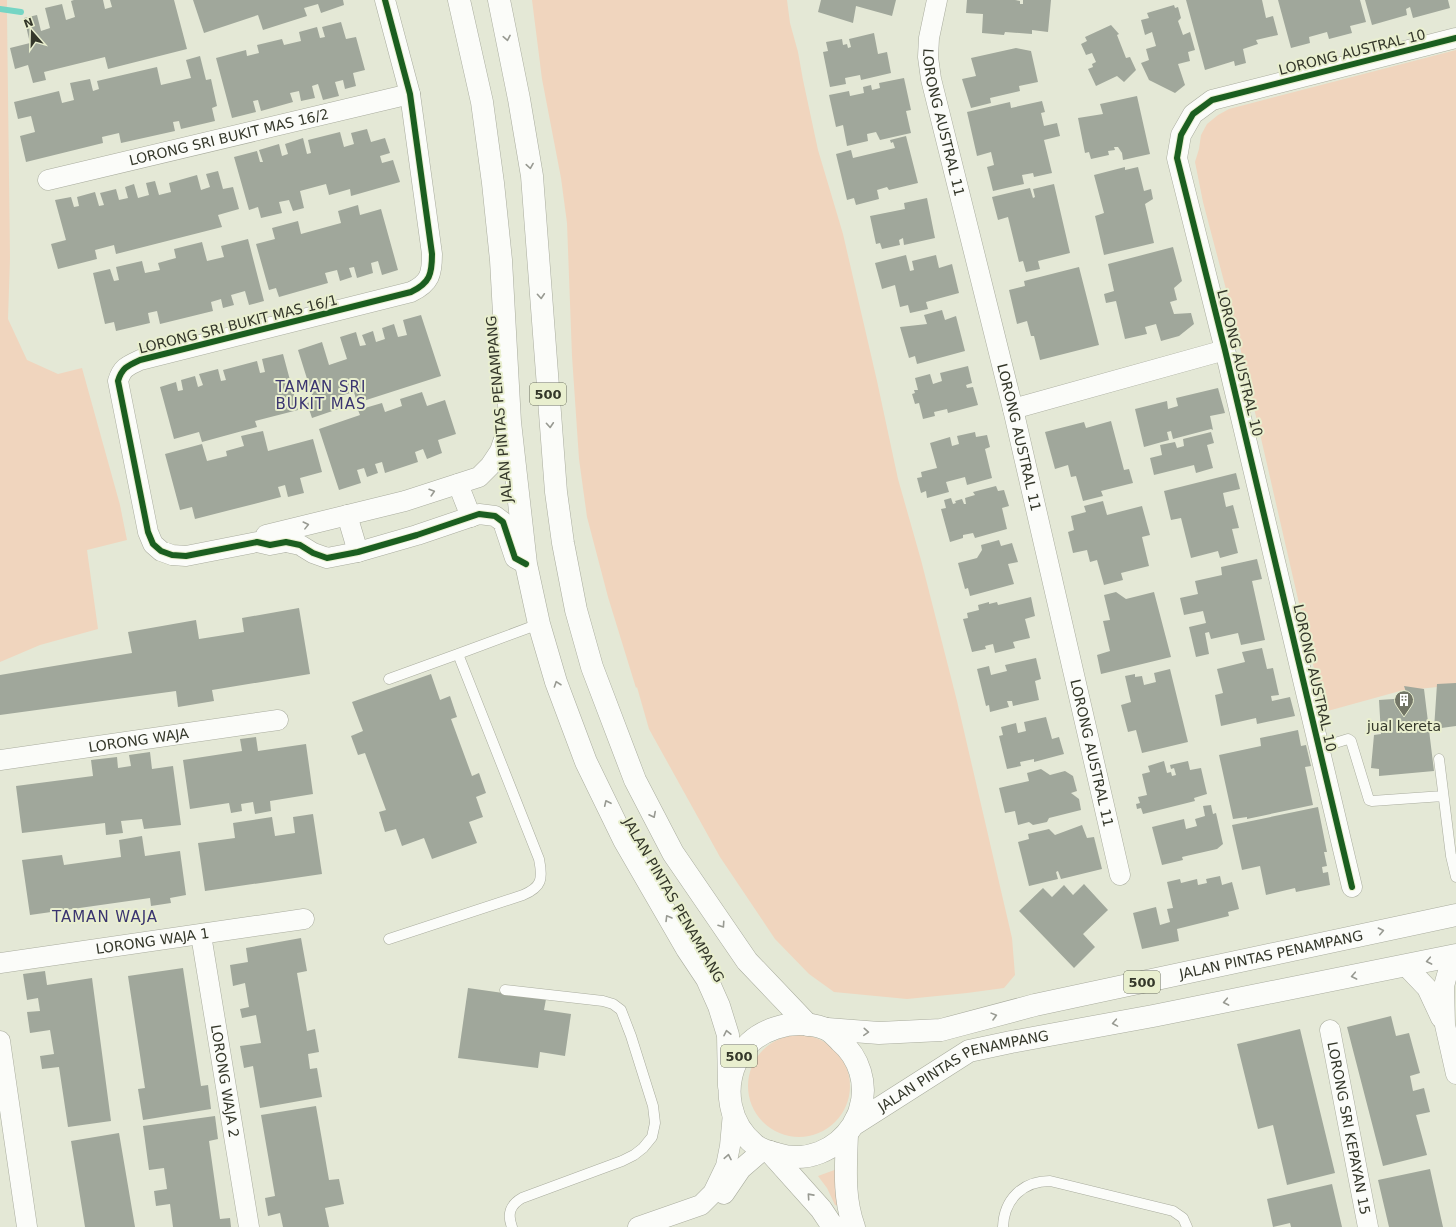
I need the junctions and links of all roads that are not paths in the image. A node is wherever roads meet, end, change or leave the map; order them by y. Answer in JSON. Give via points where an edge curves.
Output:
{"nodes":[{"id":1,"x":385,"y":0,"type":"edge"},
{"id":2,"x":459,"y":0,"type":"edge"},
{"id":3,"x":499,"y":0,"type":"edge"},
{"id":4,"x":937,"y":0,"type":"edge"},
{"id":5,"x":1456,"y":38,"type":"edge"},
{"id":6,"x":410,"y":94,"type":"junction"},
{"id":7,"x":48,"y":180,"type":"dead end"},
{"id":8,"x":1225,"y":350,"type":"junction"},
{"id":9,"x":1013,"y":409,"type":"junction"},
{"id":10,"x":510,"y":422,"type":"junction"},
{"id":11,"x":458,"y":484,"type":"junction"},
{"id":12,"x":347,"y":515,"type":"junction"},
{"id":13,"x":471,"y":517,"type":"junction"},
{"id":14,"x":257,"y":542,"type":"junction"},
{"id":15,"x":358,"y":552,"type":"junction"},
{"id":16,"x":526,"y":564,"type":"junction"},
{"id":17,"x":539,"y":624,"type":"junction"},
{"id":18,"x":458,"y":654,"type":"junction"},
{"id":19,"x":390,"y":679,"type":"dead end"},
{"id":20,"x":278,"y":720,"type":"dead end"},
{"id":21,"x":1319,"y":748,"type":"junction"},
{"id":22,"x":1439,"y":758,"type":"dead end"},
{"id":23,"x":0,"y":760,"type":"edge"},
{"id":24,"x":1443,"y":796,"type":"junction"},
{"id":25,"x":1453,"y":855,"type":"edge"},
{"id":26,"x":1120,"y":875,"type":"dead end"},
{"id":27,"x":1456,"y":877,"type":"edge"},
{"id":28,"x":1352,"y":888,"type":"dead end"},
{"id":29,"x":1456,"y":915,"type":"edge"},
{"id":30,"x":304,"y":919,"type":"dead end"},
{"id":31,"x":201,"y":935,"type":"junction"},
{"id":32,"x":389,"y":939,"type":"dead end"},
{"id":33,"x":1454,"y":956,"type":"edge"},
{"id":34,"x":0,"y":963,"type":"edge"},
{"id":35,"x":1406,"y":966,"type":"junction"},
{"id":36,"x":505,"y":990,"type":"dead end"},
{"id":37,"x":1445,"y":1025,"type":"junction"},
{"id":38,"x":818,"y":1027,"type":"junction"},
{"id":39,"x":1330,"y":1030,"type":"dead end"},
{"id":40,"x":0,"y":1041,"type":"edge"},
{"id":41,"x":1456,"y":1074,"type":"edge"},
{"id":42,"x":729,"y":1086,"type":"junction"},
{"id":43,"x":733,"y":1113,"type":"junction"},
{"id":44,"x":850,"y":1130,"type":"junction"},
{"id":45,"x":767,"y":1151,"type":"junction"},
{"id":46,"x":27,"y":1227,"type":"edge"},
{"id":47,"x":249,"y":1227,"type":"edge"},
{"id":48,"x":512,"y":1227,"type":"edge"},
{"id":49,"x":638,"y":1227,"type":"edge"},
{"id":50,"x":674,"y":1227,"type":"edge"},
{"id":51,"x":833,"y":1227,"type":"edge"},
{"id":52,"x":854,"y":1227,"type":"edge"},
{"id":53,"x":1003,"y":1227,"type":"edge"},
{"id":54,"x":1187,"y":1227,"type":"edge"},
{"id":55,"x":1368,"y":1227,"type":"edge"}],
"edges":[{"from":1,"to":6,"type":"street","name":"LORONG SRI BUKIT MAS 16/1"},
{"from":2,"to":10,"type":"main road","name":"JALAN PINTAS PENAMPANG","number":"500","via":[[482,102],[493,183],[501,260]]},
{"from":3,"to":38,"type":"main road","name":"JALAN PINTAS PENAMPANG","number":"500","one_way":true,"via":[[520,99],[532,176],[557,499],[563,543],[576,610],[592,667],[635,780],[673,853],[746,961]]},
{"from":4,"to":9,"type":"street","name":"LORONG AUSTRAL 11","via":[[929,38],[931,79]]},
{"from":5,"to":8,"type":"street","name":"LORONG AUSTRAL 10","via":[[1212,100],[1193,114],[1181,135],[1177,158]]},
{"from":6,"to":7,"type":"street","name":"LORONG SRI BUKIT MAS 16/2"},
{"from":6,"to":14,"type":"street","name":"LORONG SRI BUKIT MAS 16/1","via":[[432,254],[429,278],[422,287],[411,292],[140,360],[128,365],[121,372],[118,381],[120,393],[148,532],[153,544],[161,551],[172,555],[186,556]]},
{"from":8,"to":9,"type":"street","name":"LORONG AUSTRAL 10"},
{"from":8,"to":21,"type":"street","name":"LORONG AUSTRAL 10"},
{"from":9,"to":26,"type":"street","name":"LORONG AUSTRAL 11"},
{"from":10,"to":11,"type":"street","name":"LORONG SRI BUKIT MAS 16/1","via":[[500,451],[490,466],[479,477]]},
{"from":10,"to":16,"type":"main road","name":"JALAN PINTAS PENAMPANG","number":"500"},
{"from":12,"to":11,"type":"street","name":"LORONG SRI BUKIT MAS 16/1","one_way":true},
{"from":11,"to":13,"type":"street"},
{"from":14,"to":12,"type":"street","name":"LORONG SRI BUKIT MAS 16/1","one_way":true,"via":[[262,536]]},
{"from":12,"to":15,"type":"street"},
{"from":13,"to":15,"type":"street","name":"LORONG SRI BUKIT MAS 16/1"},
{"from":13,"to":16,"type":"street","name":"LORONG SRI BUKIT MAS 16/1","via":[[479,514],[495,516],[503,522],[514,558]]},
{"from":14,"to":15,"type":"street","name":"LORONG SRI BUKIT MAS 16/1","via":[[270,546],[286,542],[300,545],[327,558]]},
{"from":16,"to":17,"type":"main road","name":"JALAN PINTAS PENAMPANG","number":"500"},
{"from":17,"to":18,"type":"lane"},
{"from":42,"to":17,"type":"main road","name":"JALAN PINTAS PENAMPANG","number":"500","one_way":true,"via":[[728,1035],[719,1006],[707,979],[624,840],[586,762],[556,682]]},
{"from":18,"to":19,"type":"lane"},
{"from":18,"to":32,"type":"lane","via":[[539,859],[542,871],[540,882],[533,890],[523,895]]},
{"from":20,"to":23,"type":"street","name":"LORONG WAJA"},
{"from":21,"to":24,"type":"lane","via":[[1348,739],[1351,741],[1369,800]]},
{"from":21,"to":28,"type":"street","name":"LORONG AUSTRAL 10"},
{"from":22,"to":24,"type":"lane"},
{"from":24,"to":25,"type":"lane"},
{"from":25,"to":27,"type":"lane"},
{"from":38,"to":29,"type":"main road","name":"JALAN PINTAS PENAMPANG","number":"500","one_way":true,"via":[[879,1033],[941,1030],[1035,1005]]},
{"from":30,"to":31,"type":"street","name":"LORONG WAJA 1"},
{"from":31,"to":34,"type":"street","name":"LORONG WAJA 1"},
{"from":31,"to":47,"type":"street","name":"LORONG WAJA 2"},
{"from":33,"to":35,"type":"main road","name":"JALAN PINTAS PENAMPANG","number":"500","one_way":true},
{"from":33,"to":37,"type":"street","via":[[1444,986]]},
{"from":35,"to":37,"type":"street","via":[[1427,988]]},
{"from":35,"to":44,"type":"main road","name":"JALAN PINTAS PENAMPANG","number":"500","one_way":true,"via":[[969,1052]]},
{"from":36,"to":48,"type":"lane","via":[[603,1001],[621,1010],[653,1106],[654,1123],[652,1137],[643,1148],[622,1161],[514,1203],[509,1218]]},
{"from":37,"to":41,"type":"street"},
{"from":38,"to":42,"type":"main road","number":"500","via":[[794,1024],[781,1026],[755,1038],[737,1059]]},
{"from":38,"to":44,"type":"main road","number":"500","via":[[845,1045],[860,1068],[863,1096],[860,1110]]},
{"from":39,"to":55,"type":"street","name":"LORONG SRI KEPAYAN 15"},
{"from":40,"to":46,"type":"street"},
{"from":42,"to":43,"type":"main road","number":"500","via":[[729,1100]]},
{"from":43,"to":45,"type":"main road","number":"500","via":[[747,1137]]},
{"from":49,"to":43,"type":"street","one_way":true,"via":[[701,1205],[712,1193],[726,1166]]},
{"from":44,"to":45,"type":"main road","number":"500","via":[[837,1144],[811,1156],[798,1158]]},
{"from":44,"to":52,"type":"main road","via":[[845,1176],[848,1212]]},
{"from":45,"to":50,"type":"street","via":[[741,1168],[711,1213]]},
{"from":51,"to":45,"type":"main road","one_way":true,"via":[[821,1209]]},
{"from":53,"to":54,"type":"lane","via":[[1008,1205],[1018,1192],[1038,1181],[1050,1181],[1173,1211],[1183,1218]]}]}
